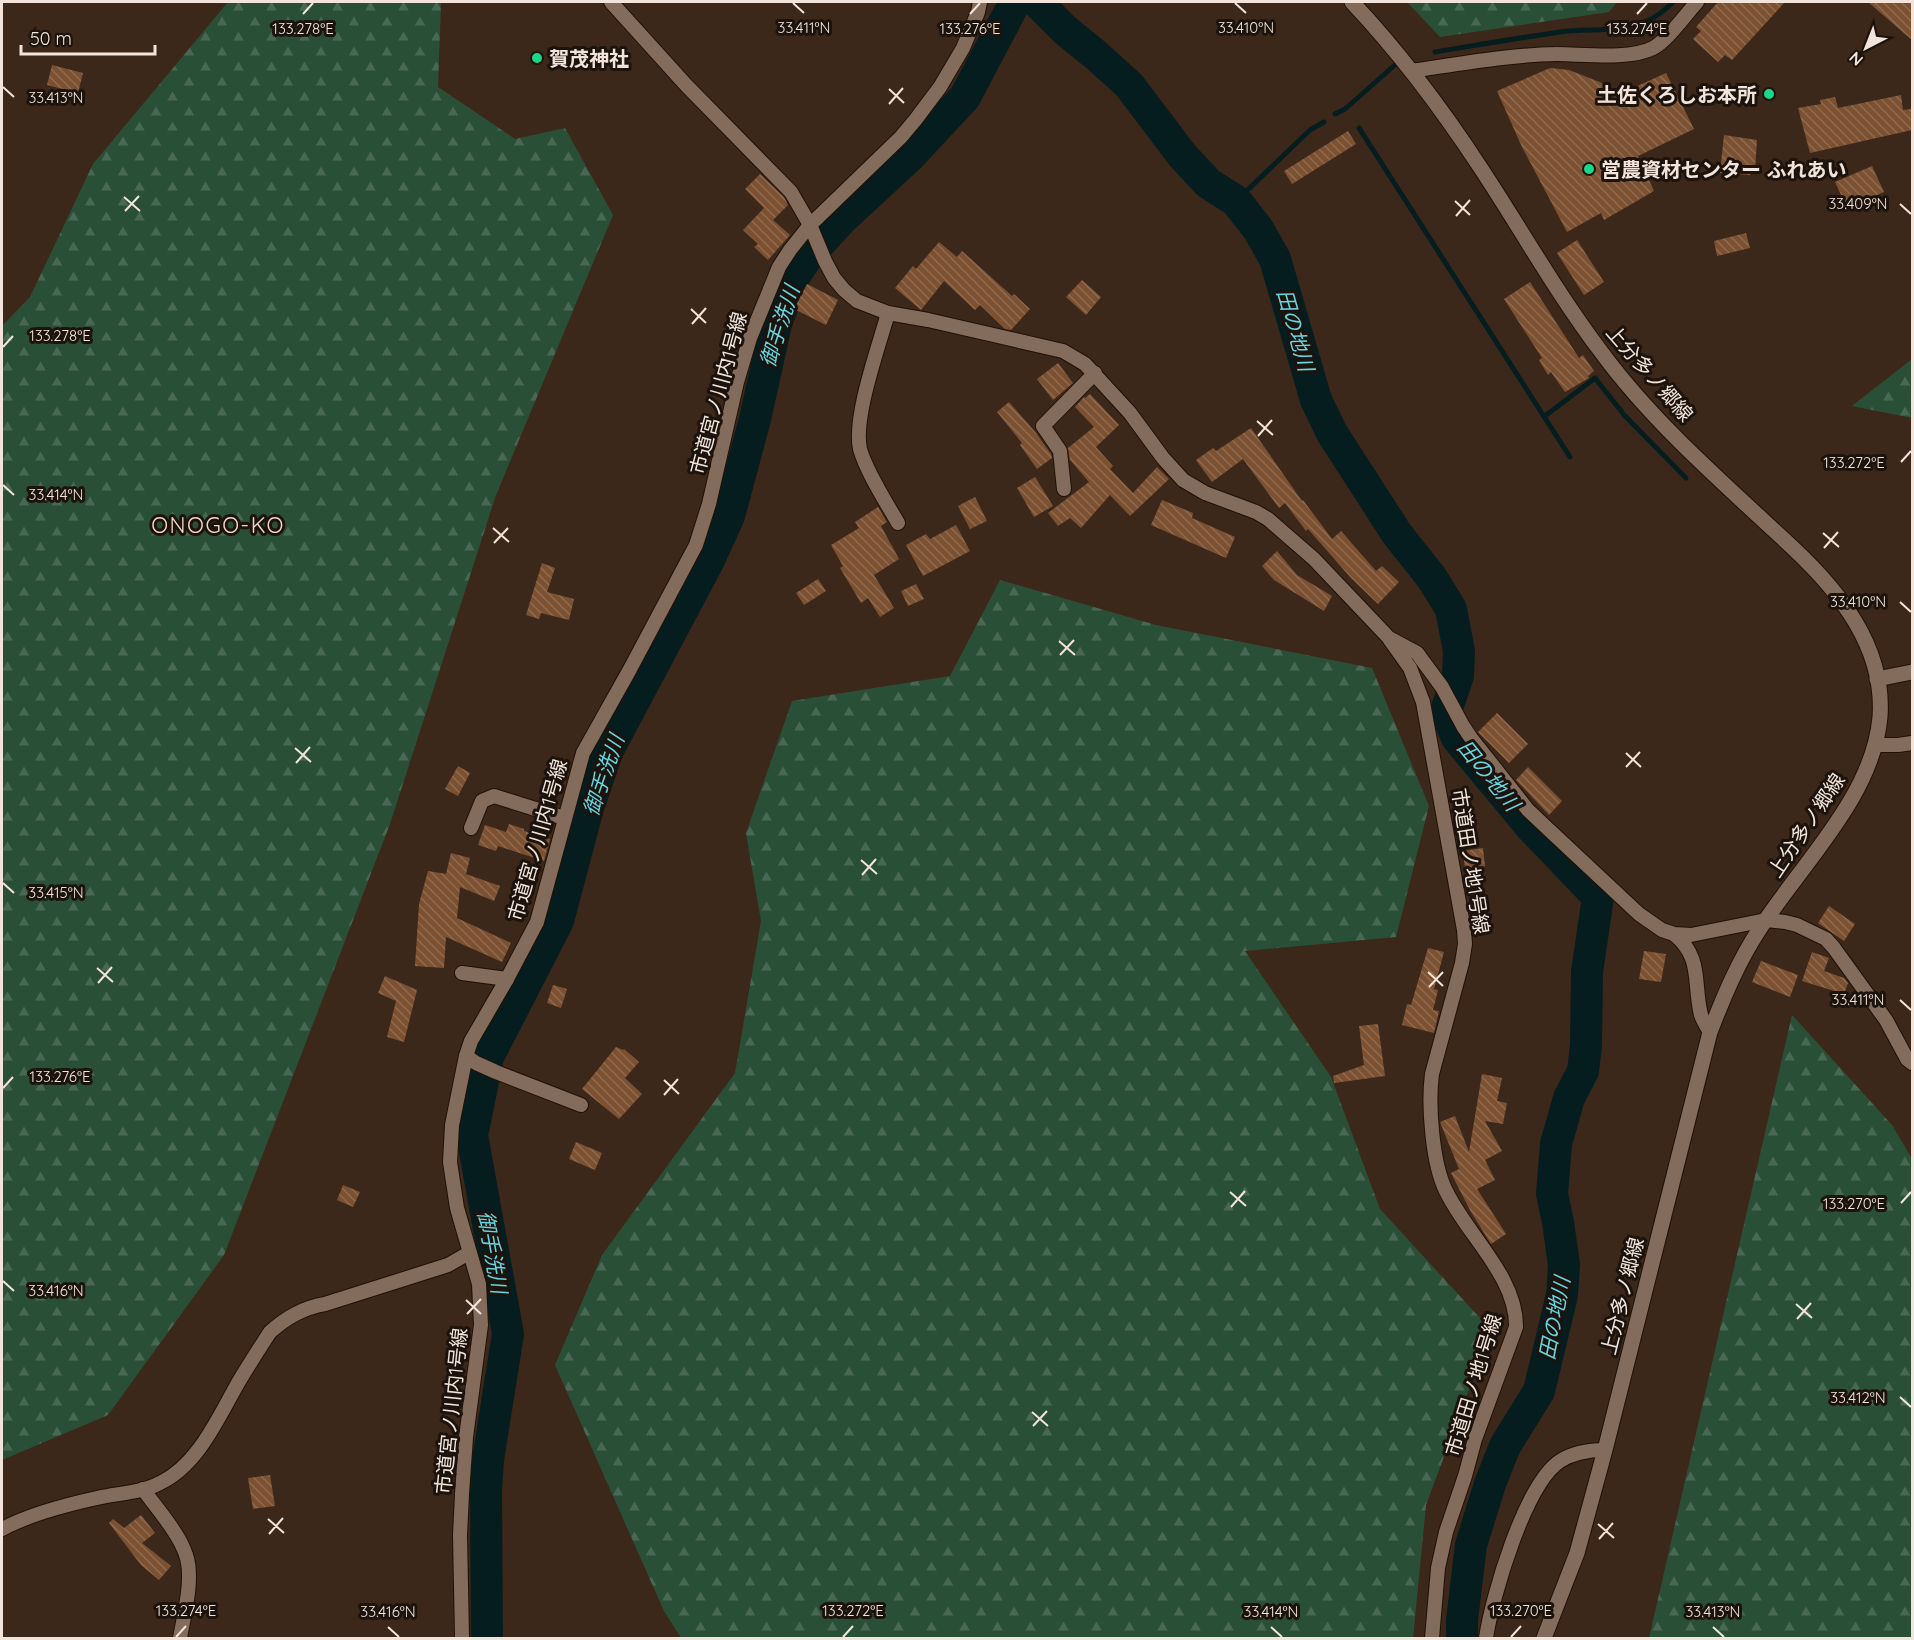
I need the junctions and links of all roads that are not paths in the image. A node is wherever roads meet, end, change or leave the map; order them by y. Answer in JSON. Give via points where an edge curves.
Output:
{"nodes":[{"id":1,"x":611,"y":2,"type":"edge"},
{"id":2,"x":980,"y":2,"type":"edge"},
{"id":3,"x":1352,"y":2,"type":"edge"},
{"id":4,"x":1697,"y":2,"type":"edge"},
{"id":5,"x":1411,"y":71,"type":"junction"},
{"id":6,"x":812,"y":230,"type":"junction"},
{"id":7,"x":888,"y":313,"type":"junction"},
{"id":8,"x":1095,"y":373,"type":"junction"},
{"id":9,"x":1064,"y":489,"type":"dead end"},
{"id":10,"x":898,"y":523,"type":"dead end"},
{"id":11,"x":1389,"y":638,"type":"junction"},
{"id":12,"x":1912,"y":672,"type":"edge"},
{"id":13,"x":1877,"y":679,"type":"junction"},
{"id":14,"x":1912,"y":742,"type":"edge"},
{"id":15,"x":1875,"y":745,"type":"junction"},
{"id":16,"x":564,"y":818,"type":"junction"},
{"id":17,"x":471,"y":828,"type":"dead end"},
{"id":18,"x":1766,"y":920,"type":"junction"},
{"id":19,"x":1674,"y":934,"type":"junction"},
{"id":20,"x":462,"y":973,"type":"dead end"},
{"id":21,"x":507,"y":979,"type":"junction"},
{"id":22,"x":1710,"y":1032,"type":"junction"},
{"id":23,"x":471,"y":1060,"type":"junction"},
{"id":24,"x":1912,"y":1063,"type":"edge"},
{"id":25,"x":581,"y":1105,"type":"dead end"},
{"id":26,"x":469,"y":1253,"type":"junction"},
{"id":27,"x":1605,"y":1450,"type":"junction"},
{"id":28,"x":143,"y":1489,"type":"junction"},
{"id":29,"x":2,"y":1529,"type":"edge"},
{"id":30,"x":180,"y":1638,"type":"edge"},
{"id":31,"x":462,"y":1638,"type":"edge"},
{"id":32,"x":1432,"y":1638,"type":"edge"},
{"id":33,"x":1486,"y":1638,"type":"edge"},
{"id":34,"x":1544,"y":1638,"type":"edge"}],
"edges":[{"from":1,"to":6,"type":"street","via":[[790,192]]},
{"from":2,"to":6,"type":"street","name":"市道宮ノ川内1号線","via":[[963,48],[940,87],[901,137]]},
{"from":3,"to":5,"type":"main road","name":"上分多ノ郷線"},
{"from":4,"to":5,"type":"street","via":[[1648,51],[1557,54]]},
{"from":5,"to":13,"type":"main road","name":"上分多ノ郷線","via":[[1481,168],[1601,352],[1650,411],[1830,586],[1860,630]]},
{"from":6,"to":7,"type":"street","via":[[834,278],[844,290],[857,301]]},
{"from":6,"to":16,"type":"street","name":"市道宮ノ川内1号線","via":[[790,250],[779,267],[750,338],[696,545],[583,753]]},
{"from":7,"to":8,"type":"street","via":[[1063,351]]},
{"from":7,"to":10,"type":"street","via":[[858,433],[867,466]]},
{"from":8,"to":9,"type":"street","via":[[1043,426],[1060,451]]},
{"from":8,"to":11,"type":"street","via":[[1183,480],[1268,519],[1314,559]]},
{"from":11,"to":19,"type":"street","via":[[1417,653],[1471,738],[1528,810],[1639,914]]},
{"from":11,"to":32,"type":"street","name":"市道田ノ地1号線","via":[[1410,668],[1424,702],[1464,930],[1462,963],[1430,1090],[1436,1163],[1446,1192],[1499,1274],[1516,1312],[1515,1327],[1446,1532],[1438,1568]]},
{"from":12,"to":13,"type":"main road"},
{"from":13,"to":15,"type":"main road","name":"上分多ノ郷線","via":[[1880,703]]},
{"from":14,"to":15,"type":"street"},
{"from":15,"to":18,"type":"main road","name":"上分多ノ郷線","via":[[1858,788]]},
{"from":16,"to":17,"type":"street","via":[[494,796],[483,801]]},
{"from":16,"to":21,"type":"street","name":"市道宮ノ川内1号線","via":[[537,922]]},
{"from":18,"to":19,"type":"street","via":[[1691,936]]},
{"from":18,"to":22,"type":"main road","name":"上分多ノ郷線","via":[[1732,976]]},
{"from":18,"to":24,"type":"street","via":[[1797,925],[1826,939],[1886,1020]]},
{"from":19,"to":22,"type":"street","via":[[1684,942],[1695,963],[1701,1016]]},
{"from":20,"to":21,"type":"street"},
{"from":21,"to":23,"type":"street","name":"市道宮ノ川内1号線","via":[[471,1041]]},
{"from":22,"to":27,"type":"main road","name":"上分多ノ郷線"},
{"from":23,"to":25,"type":"street"},
{"from":23,"to":26,"type":"street","name":"市道宮ノ川内1号線","via":[[452,1125],[450,1162]]},
{"from":26,"to":28,"type":"street","via":[[448,1265],[310,1306],[285,1318],[270,1332],[196,1453],[171,1477]]},
{"from":26,"to":31,"type":"street","name":"市道宮ノ川内1号線","via":[[479,1284],[481,1325],[462,1494]]},
{"from":27,"to":33,"type":"street","via":[[1580,1453],[1560,1461],[1545,1475],[1529,1500],[1501,1579]]},
{"from":27,"to":34,"type":"main road","name":"上分多ノ郷線","via":[[1576,1553]]},
{"from":28,"to":29,"type":"street","via":[[58,1508]]},
{"from":28,"to":30,"type":"street","via":[[187,1557],[187,1595]]}]}
